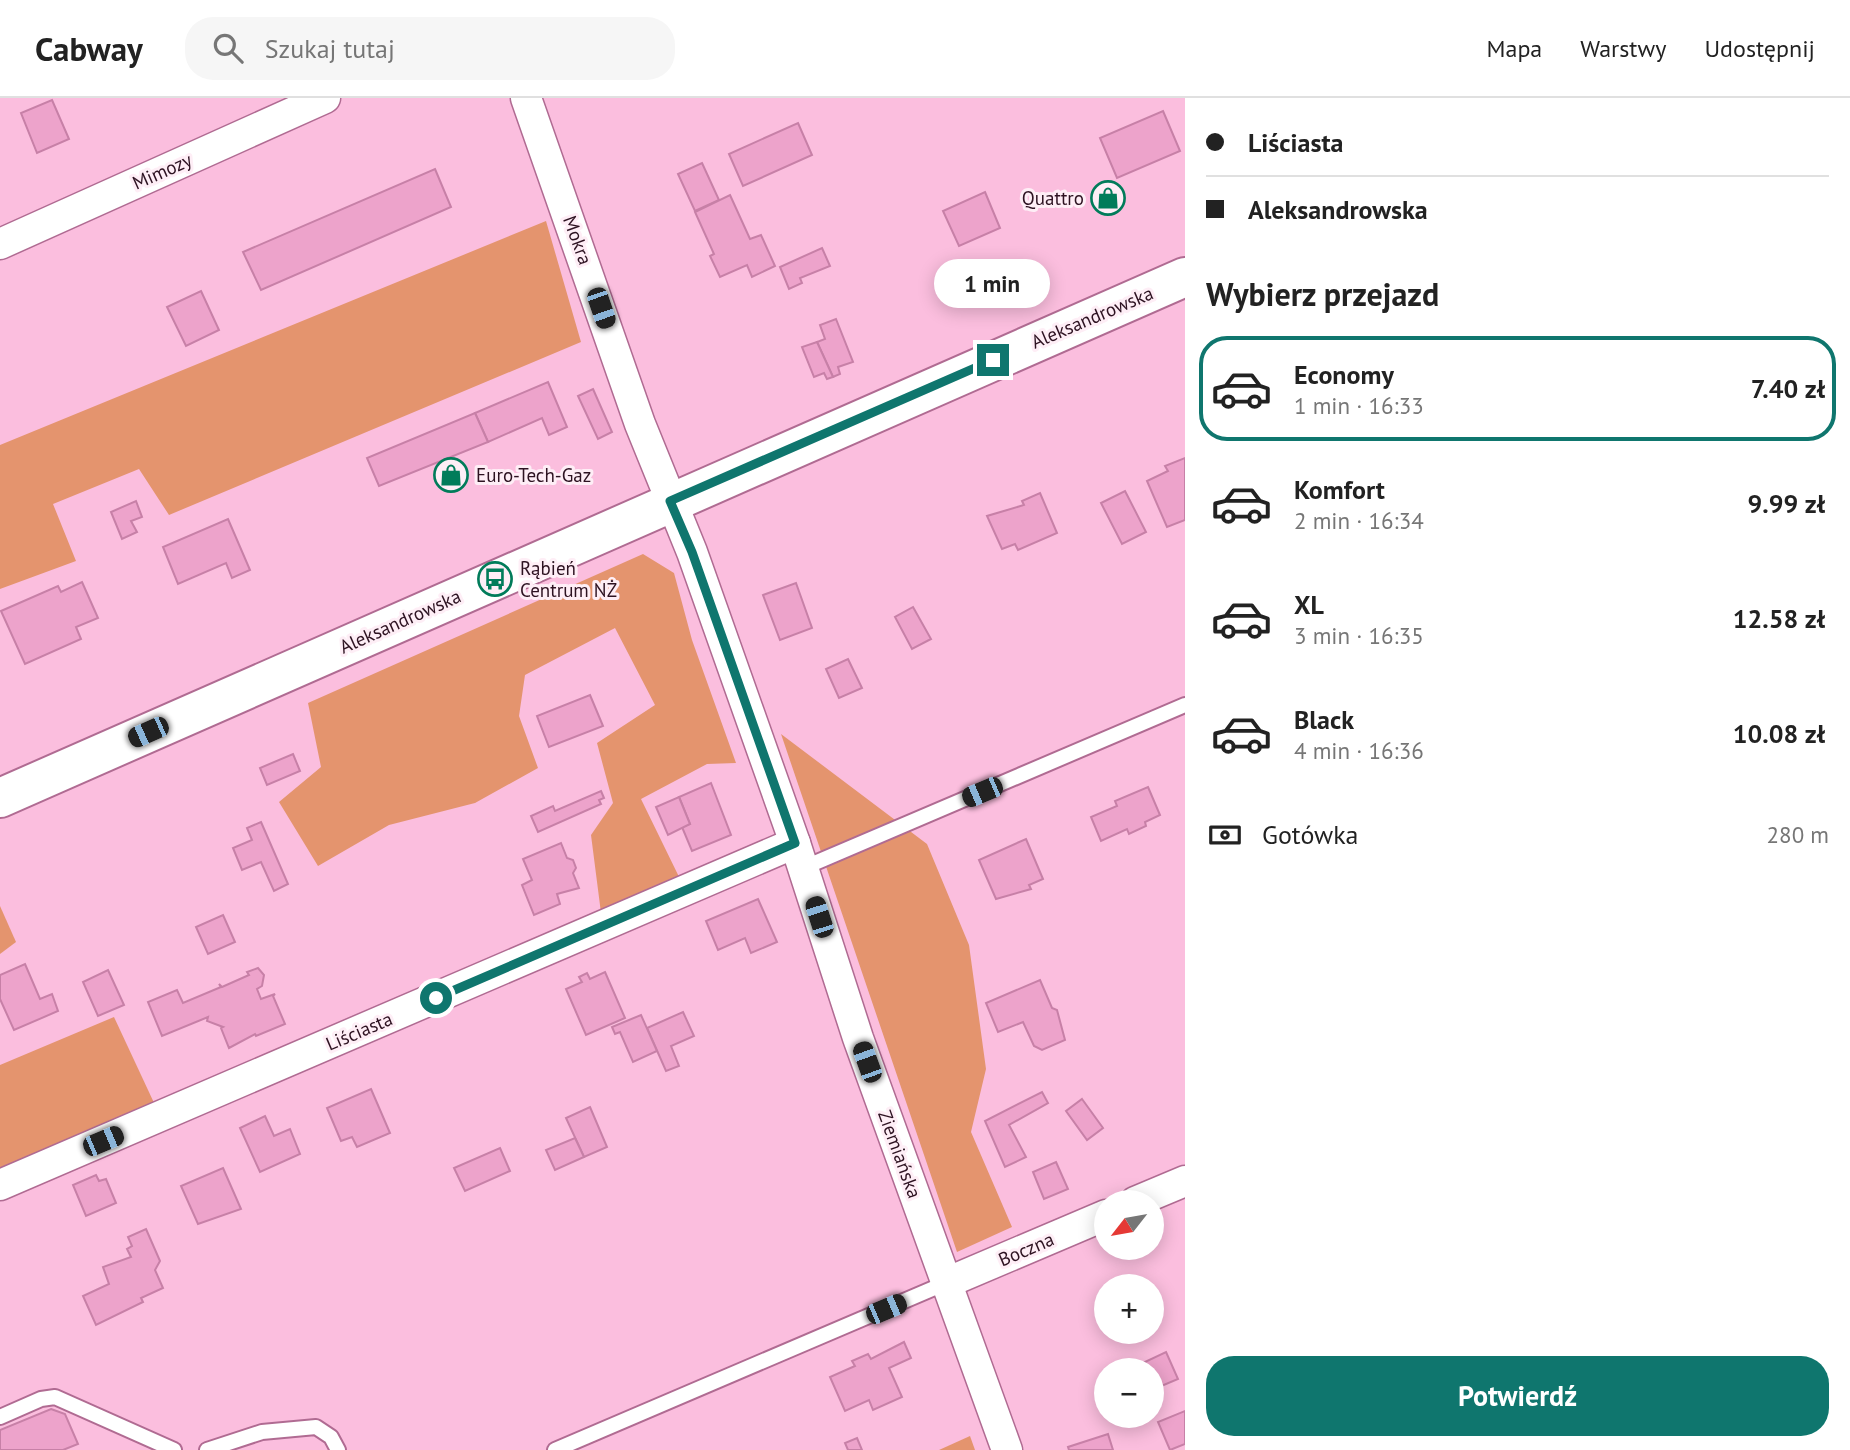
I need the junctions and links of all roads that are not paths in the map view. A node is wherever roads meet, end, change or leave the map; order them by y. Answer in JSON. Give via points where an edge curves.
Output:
{"nodes":[{"id":1,"x":325,"y":98,"type":"edge"},
{"id":2,"x":526,"y":98,"type":"edge"},
{"id":3,"x":0,"y":244,"type":"edge"},
{"id":4,"x":1185,"y":277,"type":"edge"},
{"id":5,"x":670,"y":501,"type":"junction"},
{"id":6,"x":1185,"y":705,"type":"edge"},
{"id":7,"x":0,"y":798,"type":"edge"},
{"id":8,"x":799,"y":856,"type":"junction"},
{"id":9,"x":1185,"y":1181,"type":"edge"},
{"id":10,"x":0,"y":1185,"type":"edge"},
{"id":11,"x":1164,"y":1190,"type":"edge"},
{"id":12,"x":1094,"y":1219,"type":"edge"},
{"id":13,"x":946,"y":1283,"type":"junction"},
{"id":14,"x":0,"y":1417,"type":"edge"},
{"id":15,"x":174,"y":1450,"type":"edge"},
{"id":16,"x":207,"y":1450,"type":"edge"},
{"id":17,"x":338,"y":1450,"type":"edge"},
{"id":18,"x":555,"y":1450,"type":"edge"},
{"id":19,"x":1007,"y":1450,"type":"edge"}],
"edges":[{"from":1,"to":3,"type":"street","name":"Mimozy"},
{"from":2,"to":5,"type":"street","name":"Mokra"},
{"from":4,"to":5,"type":"main road","name":"Aleksandrowska"},
{"from":5,"to":7,"type":"main road","name":"Aleksandrowska"},
{"from":5,"to":8,"type":"street","name":"Ziemiańska"},
{"from":6,"to":8,"type":"lane"},
{"from":8,"to":10,"type":"street","name":"Liściasta"},
{"from":8,"to":13,"type":"street","name":"Ziemiańska"},
{"from":9,"to":11,"type":"street"},
{"from":12,"to":13,"type":"street","name":"Boczna"},
{"from":13,"to":18,"type":"lane"},
{"from":13,"to":19,"type":"street","name":"Ziemiańska"},
{"from":14,"to":15,"type":"lane","via":[[55,1397]]},
{"from":16,"to":17,"type":"lane","via":[[262,1432],[316,1427],[331,1437]]}]}
